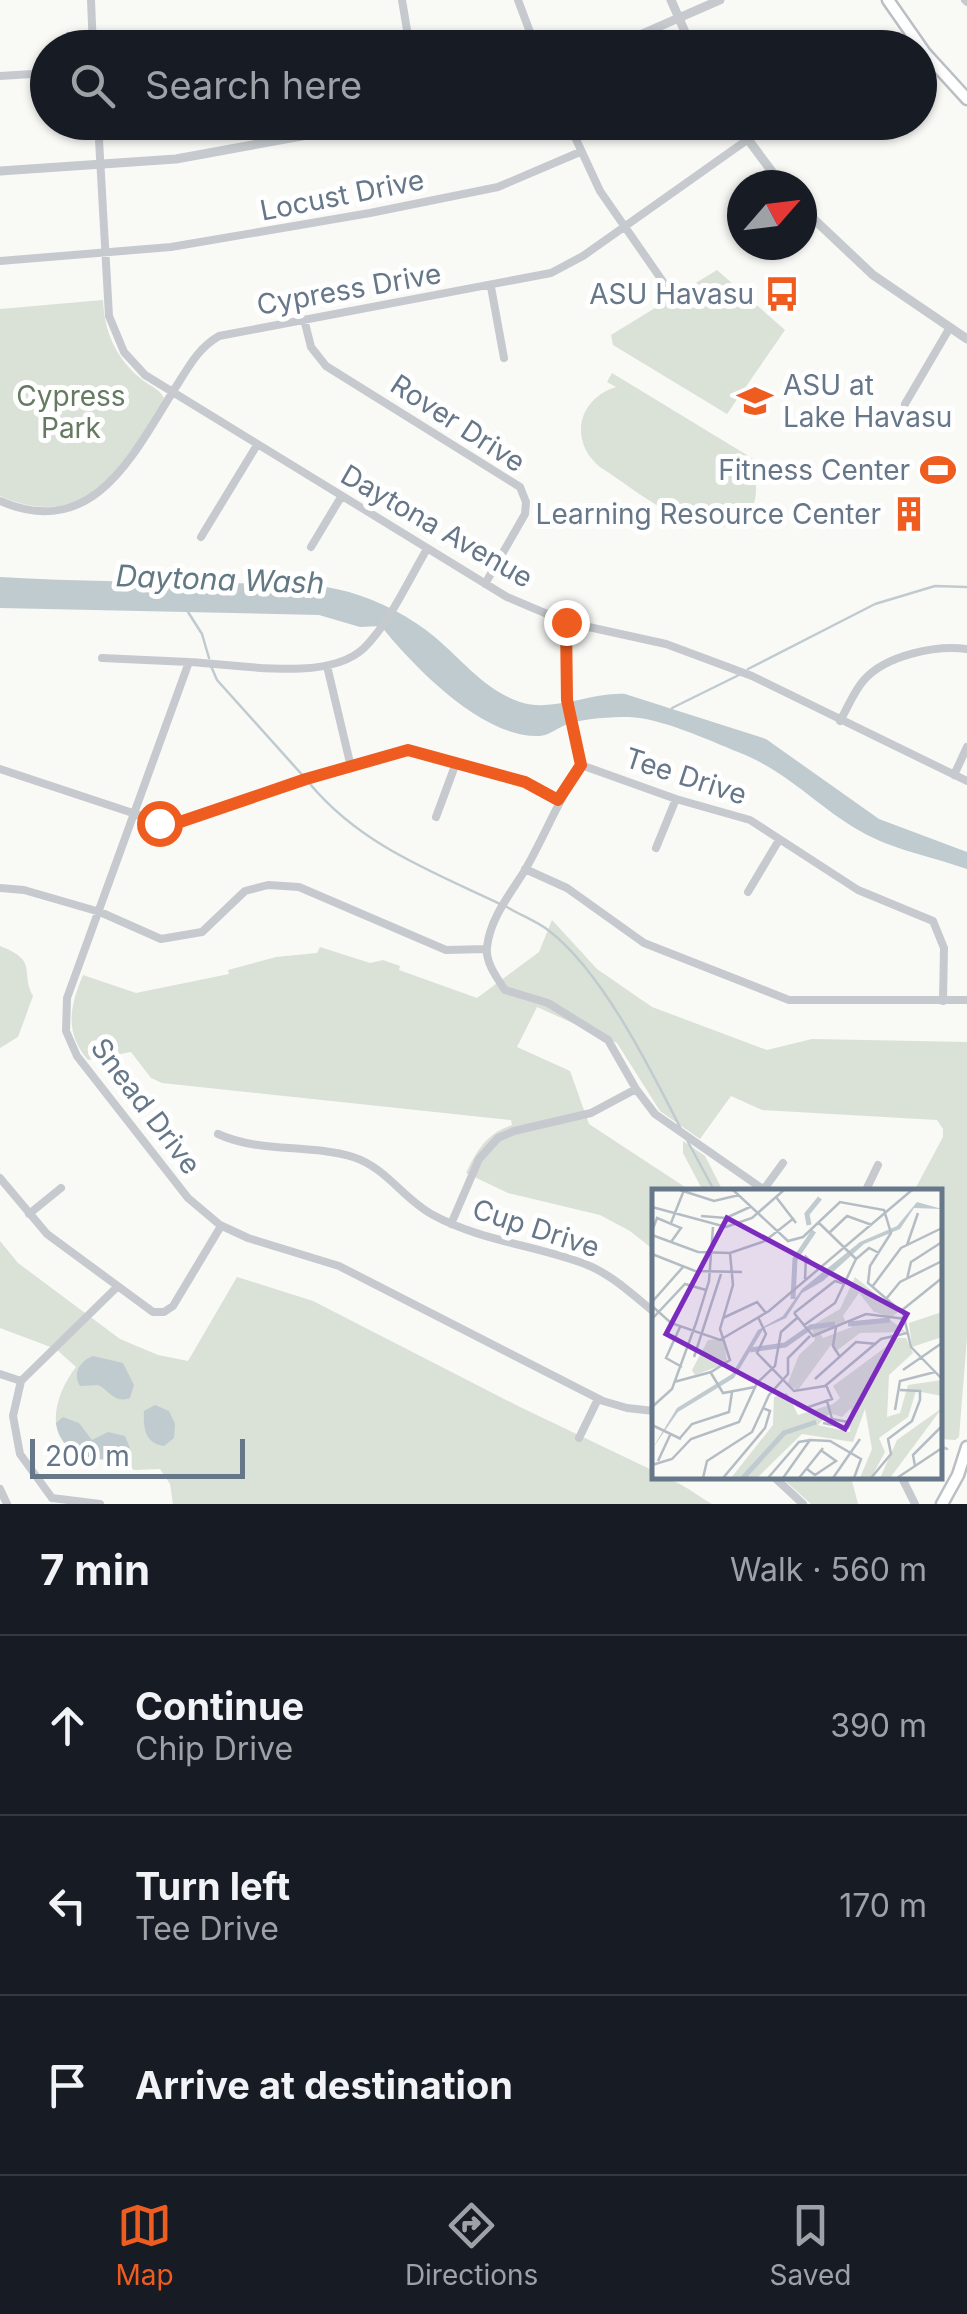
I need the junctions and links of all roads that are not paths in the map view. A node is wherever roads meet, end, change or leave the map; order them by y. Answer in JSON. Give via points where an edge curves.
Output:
{"nodes":[{"id":1,"x":91,"y":0,"type":"edge"},
{"id":2,"x":402,"y":0,"type":"edge"},
{"id":3,"x":518,"y":0,"type":"edge"},
{"id":4,"x":671,"y":0,"type":"edge"},
{"id":5,"x":720,"y":0,"type":"edge"},
{"id":6,"x":888,"y":0,"type":"edge"},
{"id":7,"x":679,"y":18,"type":"junction"},
{"id":8,"x":93,"y":30,"type":"edge"},
{"id":9,"x":407,"y":30,"type":"edge"},
{"id":10,"x":529,"y":30,"type":"edge"},
{"id":11,"x":651,"y":30,"type":"edge"},
{"id":12,"x":684,"y":30,"type":"edge"},
{"id":13,"x":909,"y":30,"type":"edge"},
{"id":14,"x":937,"y":66,"type":"edge"},
{"id":15,"x":30,"y":74,"type":"edge"},
{"id":16,"x":0,"y":76,"type":"edge"},
{"id":17,"x":967,"y":99,"type":"edge"},
{"id":18,"x":99,"y":140,"type":"edge"},
{"id":19,"x":283,"y":140,"type":"edge"},
{"id":20,"x":575,"y":140,"type":"edge"},
{"id":21,"x":747,"y":140,"type":"joint"},
{"id":22,"x":580,"y":152,"type":"junction"},
{"id":23,"x":101,"y":165,"type":"junction"},
{"id":24,"x":770,"y":170,"type":"edge"},
{"id":25,"x":0,"y":171,"type":"edge"},
{"id":26,"x":817,"y":222,"type":"edge"},
{"id":27,"x":625,"y":226,"type":"junction"},
{"id":28,"x":104,"y":251,"type":"junction"},
{"id":29,"x":0,"y":260,"type":"edge"},
{"id":30,"x":666,"y":286,"type":"dead end"},
{"id":31,"x":491,"y":287,"type":"junction"},
{"id":32,"x":304,"y":319,"type":"junction"},
{"id":33,"x":949,"y":329,"type":"junction"},
{"id":34,"x":967,"y":339,"type":"edge"},
{"id":35,"x":504,"y":358,"type":"dead end"},
{"id":36,"x":172,"y":392,"type":"junction"},
{"id":37,"x":904,"y":404,"type":"dead end"},
{"id":38,"x":257,"y":444,"type":"junction"},
{"id":39,"x":341,"y":497,"type":"junction"},
{"id":40,"x":0,"y":501,"type":"edge"},
{"id":41,"x":200,"y":537,"type":"dead end"},
{"id":42,"x":311,"y":547,"type":"dead end"},
{"id":43,"x":428,"y":549,"type":"junction"},
{"id":44,"x":485,"y":584,"type":"junction"},
{"id":45,"x":566,"y":622,"type":"junction"},
{"id":46,"x":967,"y":649,"type":"edge"},
{"id":47,"x":102,"y":658,"type":"dead end"},
{"id":48,"x":189,"y":662,"type":"junction"},
{"id":49,"x":327,"y":666,"type":"junction"},
{"id":50,"x":840,"y":721,"type":"junction"},
{"id":51,"x":967,"y":747,"type":"edge"},
{"id":52,"x":456,"y":763,"type":"junction"},
{"id":53,"x":581,"y":765,"type":"junction"},
{"id":54,"x":351,"y":767,"type":"junction"},
{"id":55,"x":0,"y":769,"type":"edge"},
{"id":56,"x":954,"y":775,"type":"junction"},
{"id":57,"x":967,"y":781,"type":"edge"},
{"id":58,"x":558,"y":800,"type":"junction"},
{"id":59,"x":676,"y":800,"type":"junction"},
{"id":60,"x":133,"y":815,"type":"junction"},
{"id":61,"x":436,"y":817,"type":"dead end"},
{"id":62,"x":780,"y":840,"type":"junction"},
{"id":63,"x":656,"y":848,"type":"dead end"},
{"id":64,"x":525,"y":869,"type":"junction"},
{"id":65,"x":0,"y":888,"type":"edge"},
{"id":66,"x":748,"y":892,"type":"dead end"},
{"id":67,"x":100,"y":912,"type":"junction"},
{"id":68,"x":486,"y":949,"type":"junction"},
{"id":69,"x":967,"y":1000,"type":"edge"},
{"id":70,"x":943,"y":1002,"type":"junction"},
{"id":71,"x":636,"y":1089,"type":"junction"},
{"id":72,"x":218,"y":1134,"type":"dead end"},
{"id":73,"x":783,"y":1163,"type":"dead end"},
{"id":74,"x":878,"y":1165,"type":"dead end"},
{"id":75,"x":0,"y":1178,"type":"edge"},
{"id":76,"x":61,"y":1188,"type":"dead end"},
{"id":77,"x":764,"y":1189,"type":"edge"},
{"id":78,"x":767,"y":1189,"type":"edge"},
{"id":79,"x":867,"y":1189,"type":"edge"},
{"id":80,"x":29,"y":1214,"type":"junction"},
{"id":81,"x":451,"y":1224,"type":"junction"},
{"id":82,"x":221,"y":1226,"type":"junction"},
{"id":83,"x":118,"y":1287,"type":"junction"},
{"id":84,"x":652,"y":1310,"type":"edge"},
{"id":85,"x":0,"y":1374,"type":"edge"},
{"id":86,"x":21,"y":1381,"type":"junction"},
{"id":87,"x":598,"y":1399,"type":"junction"},
{"id":88,"x":652,"y":1411,"type":"edge"},
{"id":89,"x":578,"y":1438,"type":"dead end"},
{"id":90,"x":966,"y":1453,"type":"edge"},
{"id":91,"x":776,"y":1479,"type":"edge"},
{"id":92,"x":903,"y":1479,"type":"edge"},
{"id":93,"x":0,"y":1489,"type":"edge"},
{"id":94,"x":52,"y":1498,"type":"junction"},
{"id":95,"x":7,"y":1504,"type":"edge"},
{"id":96,"x":40,"y":1504,"type":"edge"},
{"id":97,"x":100,"y":1504,"type":"edge"},
{"id":98,"x":803,"y":1504,"type":"edge"},
{"id":99,"x":915,"y":1504,"type":"edge"},
{"id":100,"x":942,"y":1504,"type":"edge"}],
"edges":[{"from":1,"to":8,"type":"street"},
{"from":2,"to":9,"type":"street"},
{"from":3,"to":10,"type":"street"},
{"from":4,"to":7,"type":"street"},
{"from":5,"to":7,"type":"street"},
{"from":6,"to":13,"type":"main road"},
{"from":7,"to":11,"type":"street"},
{"from":7,"to":12,"type":"street"},
{"from":14,"to":17,"type":"main road"},
{"from":15,"to":16,"type":"street"},
{"from":18,"to":23,"type":"street","name":"Daytona Avenue"},
{"from":19,"to":23,"type":"street","via":[[176,160]]},
{"from":20,"to":22,"type":"street"},
{"from":21,"to":24,"type":"street"},
{"from":21,"to":27,"type":"street","name":"Cypress Drive"},
{"from":22,"to":27,"type":"street"},
{"from":22,"to":28,"type":"street","name":"Locust Drive","via":[[460,196],[210,242]]},
{"from":23,"to":25,"type":"street"},
{"from":23,"to":28,"type":"street","name":"Daytona Avenue"},
{"from":26,"to":33,"type":"street","via":[[873,275]]},
{"from":27,"to":30,"type":"street"},
{"from":27,"to":31,"type":"street","name":"Cypress Drive","via":[[566,268]]},
{"from":28,"to":29,"type":"street","name":"Locust Drive"},
{"from":28,"to":36,"type":"street","name":"Daytona Avenue","via":[[116,338],[139,370]]},
{"from":31,"to":32,"type":"street","name":"Cypress Drive"},
{"from":31,"to":35,"type":"street"},
{"from":32,"to":36,"type":"street","name":"Cypress Drive","via":[[219,336]]},
{"from":32,"to":44,"type":"street","name":"Rover Drive","via":[[323,364],[520,488],[524,516]]},
{"from":33,"to":34,"type":"street"},
{"from":33,"to":37,"type":"street"},
{"from":36,"to":38,"type":"street","name":"Daytona Avenue"},
{"from":36,"to":40,"type":"street","name":"Cypress Drive","via":[[122,471],[96,495],[54,510]]},
{"from":38,"to":39,"type":"street","name":"Daytona Avenue"},
{"from":38,"to":41,"type":"street"},
{"from":39,"to":42,"type":"street"},
{"from":39,"to":43,"type":"street","name":"Daytona Avenue"},
{"from":43,"to":44,"type":"street","name":"Daytona Avenue"},
{"from":43,"to":49,"type":"street","via":[[367,644]]},
{"from":44,"to":45,"type":"street","name":"Daytona Avenue"},
{"from":45,"to":50,"type":"street","name":"Daytona Avenue","via":[[666,644],[752,676]]},
{"from":45,"to":53,"type":"street","name":"Tee Drive","via":[[567,700]]},
{"from":46,"to":50,"type":"street","via":[[937,649],[878,668]]},
{"from":47,"to":48,"type":"street"},
{"from":48,"to":49,"type":"street"},
{"from":48,"to":60,"type":"street","name":"Snead Drive"},
{"from":49,"to":54,"type":"street"},
{"from":50,"to":56,"type":"street","name":"Daytona Avenue"},
{"from":51,"to":56,"type":"street"},
{"from":52,"to":54,"type":"street","via":[[408,750]]},
{"from":52,"to":58,"type":"street","via":[[525,782]]},
{"from":52,"to":61,"type":"street"},
{"from":53,"to":58,"type":"street"},
{"from":53,"to":59,"type":"street","name":"Tee Drive"},
{"from":54,"to":60,"type":"street","via":[[176,823]]},
{"from":55,"to":60,"type":"street"},
{"from":56,"to":57,"type":"street","name":"Daytona Avenue"},
{"from":58,"to":64,"type":"street"},
{"from":59,"to":62,"type":"street","name":"Tee Drive","via":[[750,820]]},
{"from":59,"to":63,"type":"street"},
{"from":60,"to":67,"type":"street","name":"Snead Drive"},
{"from":62,"to":66,"type":"street"},
{"from":62,"to":70,"type":"street","name":"Tee Drive","via":[[858,890],[933,920],[944,948]]},
{"from":64,"to":68,"type":"street","via":[[502,904]]},
{"from":64,"to":70,"type":"street","via":[[567,888],[644,943],[789,1000]]},
{"from":65,"to":67,"type":"street"},
{"from":67,"to":68,"type":"street","via":[[161,939],[202,932],[245,891],[284,886],[446,950]]},
{"from":67,"to":82,"type":"street","name":"Snead Drive","via":[[67,998],[69,1042],[188,1198]]},
{"from":68,"to":71,"type":"street","via":[[505,990],[548,1004],[608,1040]]},
{"from":69,"to":70,"type":"street"},
{"from":71,"to":77,"type":"street","via":[[674,1129]]},
{"from":71,"to":81,"type":"street","via":[[591,1113],[498,1138],[479,1159]]},
{"from":72,"to":81,"type":"street","name":"Cup Drive","via":[[358,1159]]},
{"from":73,"to":78,"type":"street"},
{"from":74,"to":79,"type":"street"},
{"from":75,"to":80,"type":"street"},
{"from":76,"to":80,"type":"street"},
{"from":80,"to":83,"type":"street"},
{"from":81,"to":84,"type":"street","name":"Cup Drive","via":[[585,1264]]},
{"from":82,"to":83,"type":"street","via":[[168,1310],[151,1312]]},
{"from":82,"to":87,"type":"street","name":"Snead Drive","via":[[339,1266]]},
{"from":83,"to":86,"type":"street"},
{"from":85,"to":86,"type":"street"},
{"from":86,"to":94,"type":"street","via":[[13,1416],[20,1454]]},
{"from":87,"to":88,"type":"street","name":"Snead Drive"},
{"from":87,"to":89,"type":"street"},
{"from":90,"to":100,"type":"main road"},
{"from":91,"to":98,"type":"street"},
{"from":92,"to":99,"type":"street"},
{"from":93,"to":95,"type":"street"},
{"from":94,"to":96,"type":"street"},
{"from":94,"to":97,"type":"street"}]}
